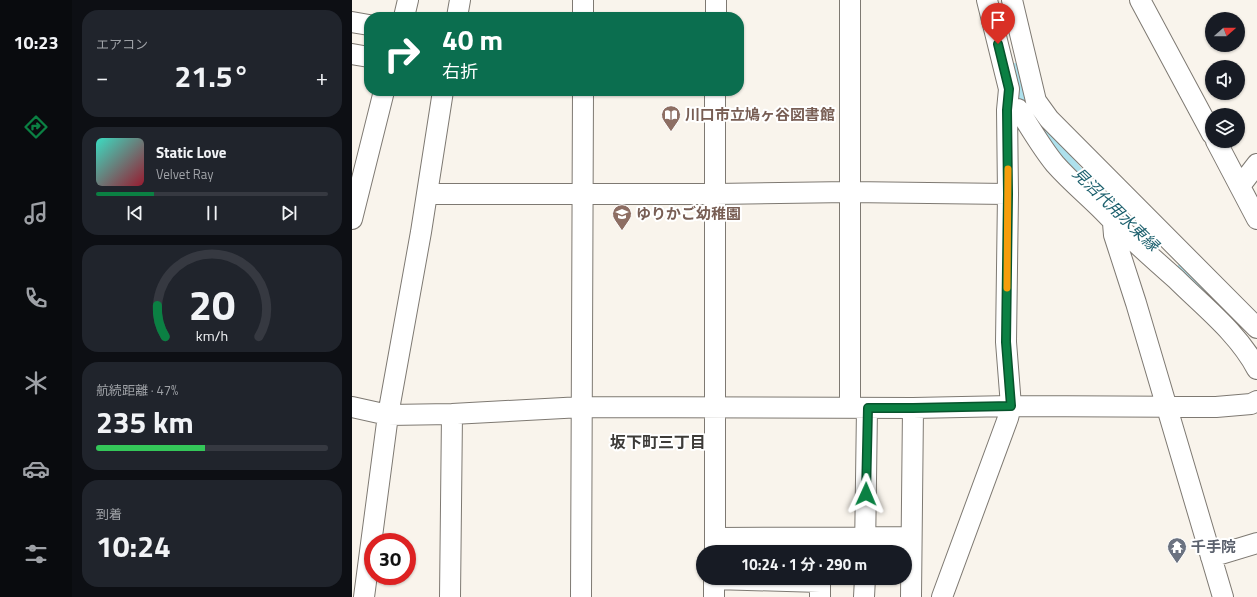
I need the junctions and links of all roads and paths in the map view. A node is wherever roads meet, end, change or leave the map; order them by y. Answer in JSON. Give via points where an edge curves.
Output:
{"nodes":[{"id":1,"x":408,"y":0,"type":"edge"},
{"id":2,"x":460,"y":0,"type":"edge"},
{"id":3,"x":583,"y":0,"type":"edge"},
{"id":4,"x":716,"y":0,"type":"edge"},
{"id":5,"x":850,"y":0,"type":"edge"},
{"id":6,"x":987,"y":0,"type":"edge"},
{"id":7,"x":1012,"y":0,"type":"edge"},
{"id":8,"x":1140,"y":0,"type":"edge"},
{"id":9,"x":405,"y":12,"type":"edge"},
{"id":10,"x":458,"y":12,"type":"edge"},
{"id":11,"x":583,"y":12,"type":"edge"},
{"id":12,"x":716,"y":12,"type":"edge"},
{"id":13,"x":352,"y":22,"type":"edge"},
{"id":14,"x":364,"y":24,"type":"edge"},
{"id":15,"x":352,"y":54,"type":"edge"},
{"id":16,"x":364,"y":56,"type":"edge"},
{"id":17,"x":383,"y":96,"type":"edge"},
{"id":18,"x":442,"y":96,"type":"edge"},
{"id":19,"x":583,"y":96,"type":"edge"},
{"id":20,"x":715,"y":96,"type":"edge"},
{"id":21,"x":1021,"y":107,"type":"junction"},
{"id":22,"x":1205,"y":121,"type":"edge"},
{"id":23,"x":1220,"y":148,"type":"edge"},
{"id":24,"x":1257,"y":164,"type":"edge"},
{"id":25,"x":1240,"y":186,"type":"junction"},
{"id":26,"x":850,"y":192,"type":"junction"},
{"id":27,"x":583,"y":193,"type":"junction"},
{"id":28,"x":427,"y":194,"type":"junction"},
{"id":29,"x":715,"y":194,"type":"junction"},
{"id":30,"x":1008,"y":194,"type":"junction"},
{"id":31,"x":352,"y":219,"type":"edge"},
{"id":32,"x":1257,"y":219,"type":"edge"},
{"id":33,"x":1113,"y":222,"type":"junction"},
{"id":34,"x":1257,"y":328,"type":"edge"},
{"id":35,"x":1257,"y":369,"type":"edge"},
{"id":36,"x":1257,"y":401,"type":"edge"},
{"id":37,"x":1011,"y":406,"type":"junction"},
{"id":38,"x":352,"y":407,"type":"edge"},
{"id":39,"x":582,"y":407,"type":"junction"},
{"id":40,"x":715,"y":407,"type":"junction"},
{"id":41,"x":858,"y":408,"type":"junction"},
{"id":42,"x":913,"y":408,"type":"junction"},
{"id":43,"x":1167,"y":408,"type":"junction"},
{"id":44,"x":452,"y":414,"type":"junction"},
{"id":45,"x":388,"y":415,"type":"junction"},
{"id":46,"x":911,"y":537,"type":"junction"},
{"id":47,"x":1257,"y":543,"type":"edge"},
{"id":48,"x":865,"y":544,"type":"edge"},
{"id":49,"x":715,"y":545,"type":"edge"},
{"id":50,"x":1211,"y":557,"type":"junction"},
{"id":51,"x":820,"y":585,"type":"edge"},
{"id":52,"x":864,"y":585,"type":"edge"},
{"id":53,"x":358,"y":594,"type":"edge"},
{"id":54,"x":450,"y":597,"type":"edge"},
{"id":55,"x":581,"y":597,"type":"edge"},
{"id":56,"x":820,"y":597,"type":"edge"},
{"id":57,"x":864,"y":597,"type":"edge"},
{"id":58,"x":911,"y":597,"type":"edge"},
{"id":59,"x":942,"y":597,"type":"edge"},
{"id":60,"x":1223,"y":597,"type":"edge"}],
"edges":[{"from":1,"to":9,"type":"street"},
{"from":2,"to":10,"type":"street"},
{"from":3,"to":11,"type":"street"},
{"from":4,"to":12,"type":"street"},
{"from":5,"to":26,"type":"street"},
{"from":6,"to":21,"type":"street","via":[[1009,89]]},
{"from":7,"to":21,"type":"street"},
{"from":8,"to":22,"type":"street"},
{"from":13,"to":14,"type":"street"},
{"from":15,"to":16,"type":"street"},
{"from":17,"to":31,"type":"street"},
{"from":18,"to":28,"type":"street"},
{"from":19,"to":27,"type":"street"},
{"from":20,"to":29,"type":"street"},
{"from":21,"to":30,"type":"street"},
{"from":21,"to":33,"type":"street","via":[[1055,164]]},
{"from":21,"to":34,"type":"street","via":[[1049,119]]},
{"from":23,"to":25,"type":"street"},
{"from":24,"to":25,"type":"street"},
{"from":25,"to":32,"type":"street"},
{"from":26,"to":29,"type":"street"},
{"from":26,"to":30,"type":"street"},
{"from":26,"to":41,"type":"street"},
{"from":27,"to":28,"type":"street"},
{"from":27,"to":29,"type":"street"},
{"from":27,"to":39,"type":"street"},
{"from":28,"to":45,"type":"street"},
{"from":29,"to":40,"type":"street"},
{"from":30,"to":37,"type":"street","via":[[1006,342]]},
{"from":33,"to":35,"type":"street","via":[[1227,328]]},
{"from":33,"to":43,"type":"street","via":[[1114,235]]},
{"from":36,"to":43,"type":"street","via":[[1251,404],[1216,407]]},
{"from":37,"to":42,"type":"street"},
{"from":37,"to":43,"type":"street"},
{"from":37,"to":59,"type":"street"},
{"from":38,"to":45,"type":"street"},
{"from":39,"to":40,"type":"street"},
{"from":39,"to":44,"type":"street"},
{"from":39,"to":55,"type":"street"},
{"from":40,"to":41,"type":"street"},
{"from":40,"to":49,"type":"street"},
{"from":41,"to":42,"type":"street"},
{"from":41,"to":48,"type":"street"},
{"from":42,"to":46,"type":"street"},
{"from":43,"to":50,"type":"street"},
{"from":44,"to":45,"type":"street"},
{"from":44,"to":54,"type":"street"},
{"from":45,"to":53,"type":"street"},
{"from":46,"to":48,"type":"street"},
{"from":46,"to":58,"type":"street"},
{"from":47,"to":50,"type":"street"},
{"from":48,"to":49,"type":"street"},
{"from":50,"to":60,"type":"street"},
{"from":51,"to":56,"type":"street"},
{"from":52,"to":57,"type":"street"}]}
